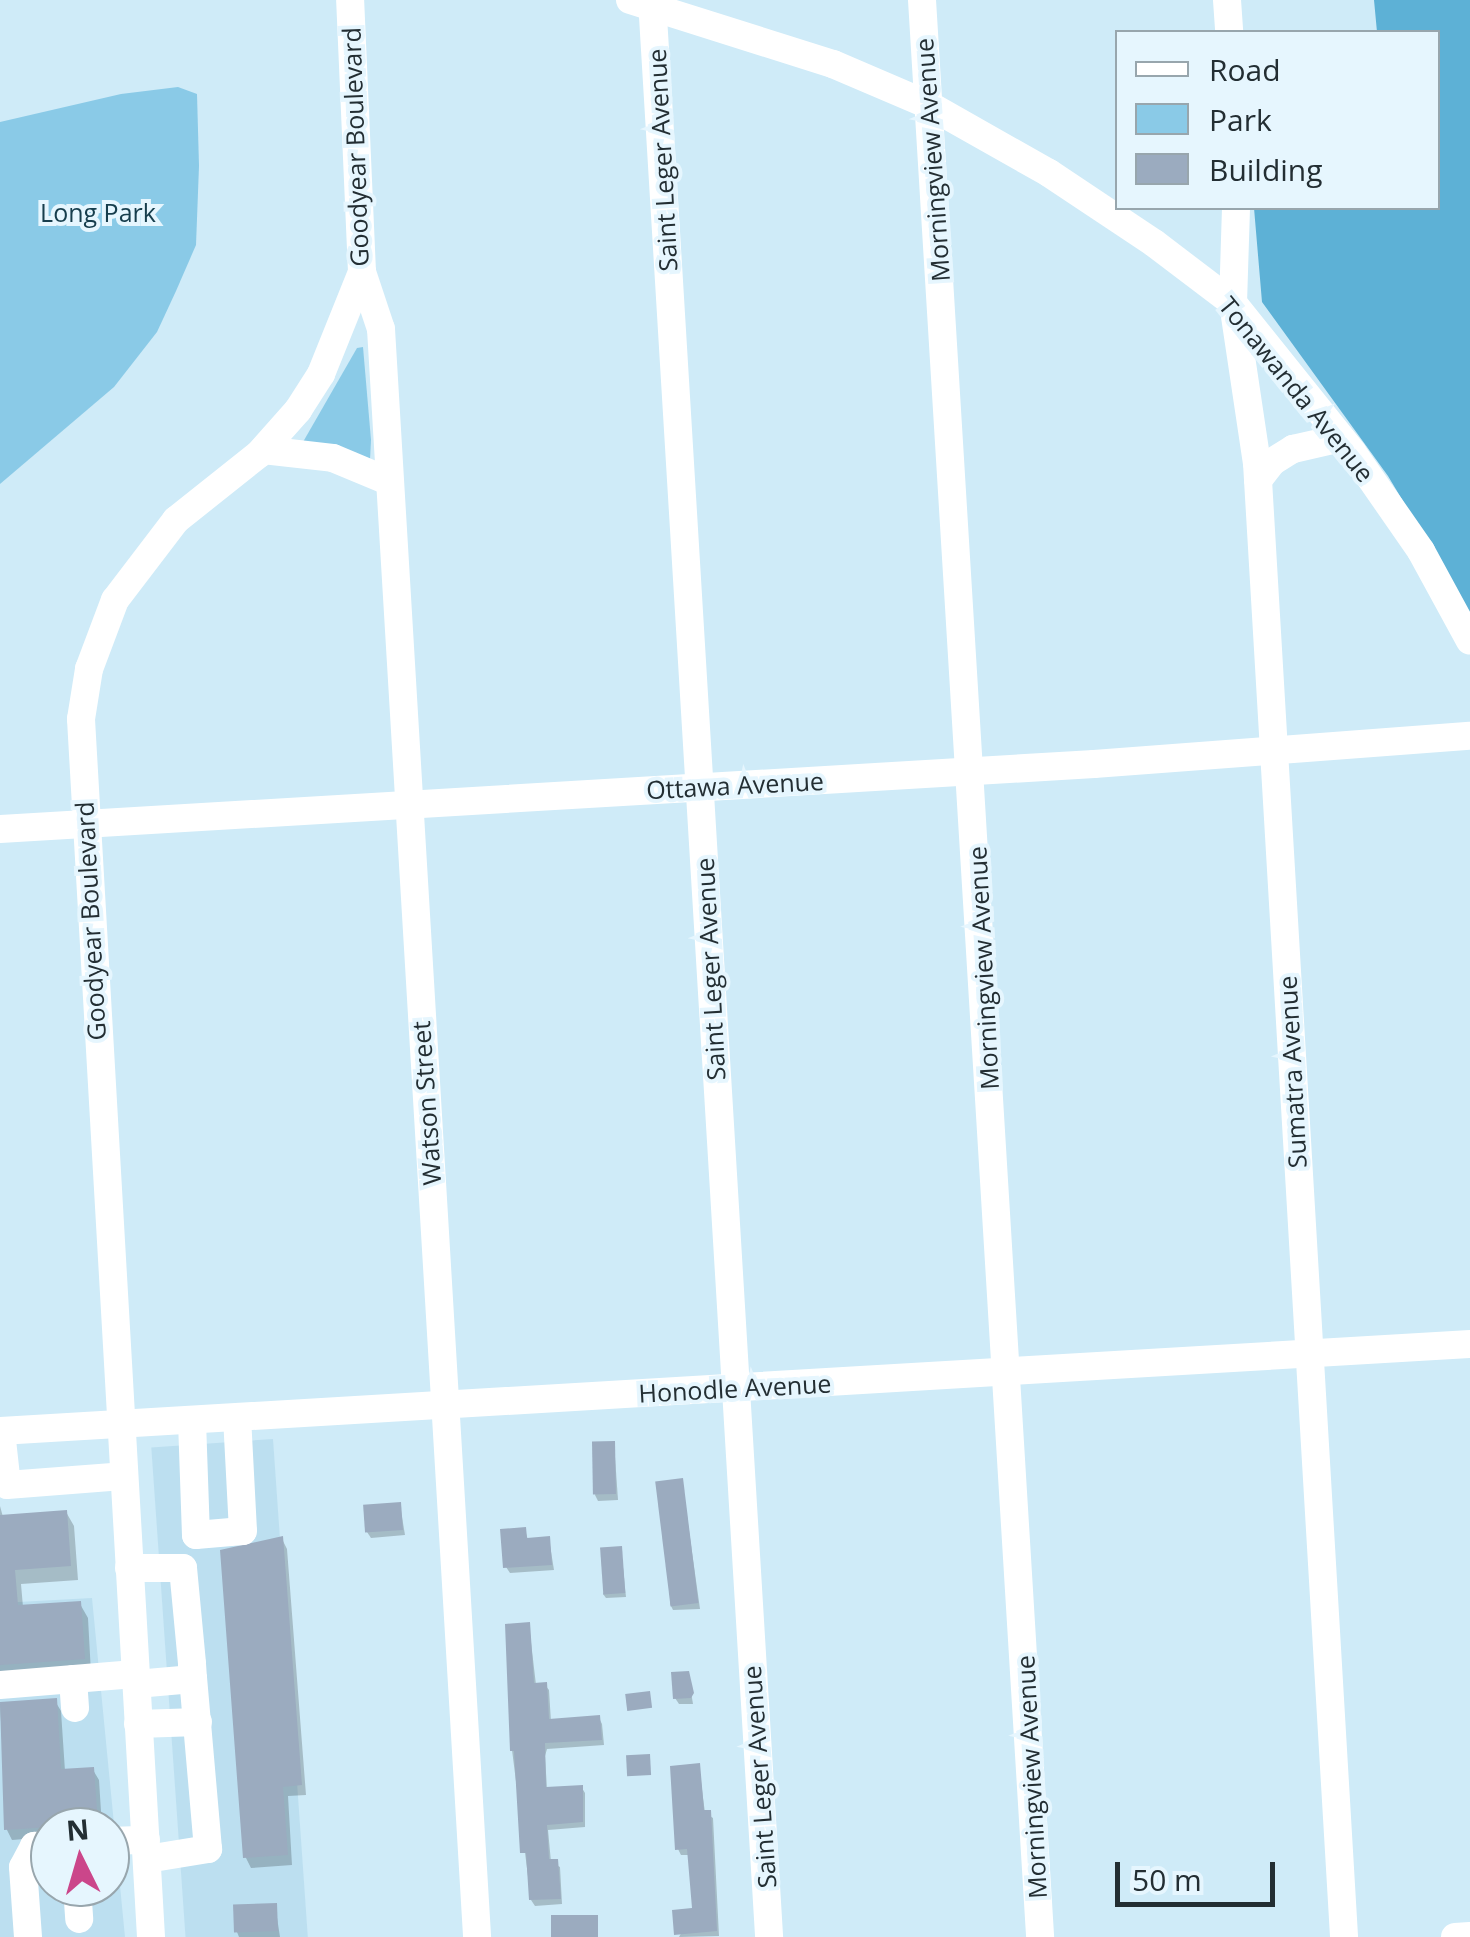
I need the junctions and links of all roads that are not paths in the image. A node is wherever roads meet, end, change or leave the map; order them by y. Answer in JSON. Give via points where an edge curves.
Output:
{"nodes":[{"id":1,"x":350,"y":0,"type":"edge"},
{"id":2,"x":922,"y":0,"type":"edge"},
{"id":3,"x":1227,"y":0,"type":"edge"},
{"id":4,"x":645,"y":2,"type":"edge"},
{"id":5,"x":1230,"y":30,"type":"edge"},
{"id":6,"x":927,"y":104,"type":"junction"},
{"id":7,"x":1236,"y":210,"type":"edge"},
{"id":8,"x":362,"y":272,"type":"junction"},
{"id":9,"x":1232,"y":303,"type":"junction"},
{"id":10,"x":1341,"y":438,"type":"junction"},
{"id":11,"x":264,"y":450,"type":"junction"},
{"id":12,"x":1258,"y":480,"type":"junction"},
{"id":13,"x":388,"y":481,"type":"junction"},
{"id":14,"x":1470,"y":641,"type":"edge"},
{"id":15,"x":1470,"y":736,"type":"edge"},
{"id":16,"x":1273,"y":752,"type":"junction"},
{"id":17,"x":972,"y":770,"type":"junction"},
{"id":18,"x":699,"y":786,"type":"junction"},
{"id":19,"x":407,"y":806,"type":"junction"},
{"id":20,"x":84,"y":824,"type":"junction"},
{"id":21,"x":0,"y":829,"type":"edge"},
{"id":22,"x":1470,"y":1344,"type":"edge"},
{"id":23,"x":1307,"y":1354,"type":"junction"},
{"id":24,"x":1006,"y":1373,"type":"junction"},
{"id":25,"x":735,"y":1389,"type":"junction"},
{"id":26,"x":444,"y":1406,"type":"junction"},
{"id":27,"x":237,"y":1418,"type":"junction"},
{"id":28,"x":192,"y":1421,"type":"junction"},
{"id":29,"x":119,"y":1425,"type":"junction"},
{"id":30,"x":0,"y":1431,"type":"edge"},
{"id":31,"x":123,"y":1476,"type":"junction"},
{"id":32,"x":129,"y":1568,"type":"junction"},
{"id":33,"x":73,"y":1679,"type":"junction"},
{"id":34,"x":136,"y":1679,"type":"junction"},
{"id":35,"x":192,"y":1679,"type":"junction"},
{"id":36,"x":0,"y":1685,"type":"edge"},
{"id":37,"x":75,"y":1708,"type":"dead end"},
{"id":38,"x":198,"y":1722,"type":"junction"},
{"id":39,"x":138,"y":1724,"type":"junction"},
{"id":40,"x":130,"y":1845,"type":"edge"},
{"id":41,"x":146,"y":1849,"type":"junction"},
{"id":42,"x":30,"y":1854,"type":"edge"},
{"id":43,"x":78,"y":1907,"type":"edge"},
{"id":44,"x":79,"y":1920,"type":"dead end"},
{"id":45,"x":24,"y":1935,"type":"edge"},
{"id":46,"x":1470,"y":1936,"type":"edge"},
{"id":47,"x":152,"y":1937,"type":"edge"},
{"id":48,"x":476,"y":1937,"type":"edge"},
{"id":49,"x":769,"y":1937,"type":"edge"},
{"id":50,"x":1040,"y":1937,"type":"edge"},
{"id":51,"x":1344,"y":1937,"type":"edge"},
{"id":52,"x":1454,"y":1937,"type":"edge"}],
"edges":[{"from":1,"to":8,"type":"street","name":"Goodyear Boulevard"},
{"from":2,"to":6,"type":"street","name":"Morningview Avenue"},
{"from":3,"to":5,"type":"street"},
{"from":4,"to":6,"type":"street","name":"Tonawanda Avenue","via":[[833,64]]},
{"from":4,"to":18,"type":"street","name":"Saint Leger Avenue"},
{"from":6,"to":9,"type":"street","name":"Tonawanda Avenue","via":[[1049,173]]},
{"from":6,"to":17,"type":"street","name":"Morningview Avenue"},
{"from":7,"to":9,"type":"street","name":"Sumatra Avenue"},
{"from":8,"to":11,"type":"street","name":"Goodyear Boulevard","via":[[321,374]]},
{"from":8,"to":13,"type":"street","name":"Watson Street","via":[[381,329]]},
{"from":9,"to":10,"type":"street","name":"Tonawanda Avenue"},
{"from":9,"to":12,"type":"street","name":"Sumatra Avenue"},
{"from":10,"to":12,"type":"street","via":[[1294,449]]},
{"from":10,"to":14,"type":"street","name":"Tonawanda Avenue","via":[[1411,536]]},
{"from":11,"to":13,"type":"street","via":[[333,458]]},
{"from":11,"to":20,"type":"street","name":"Goodyear Boulevard","via":[[176,520],[116,600],[83,703]]},
{"from":12,"to":16,"type":"street","name":"Sumatra Avenue"},
{"from":13,"to":19,"type":"street","name":"Watson Street"},
{"from":15,"to":16,"type":"street","name":"Ottawa Avenue"},
{"from":16,"to":17,"type":"street","name":"Ottawa Avenue"},
{"from":16,"to":23,"type":"street","name":"Sumatra Avenue"},
{"from":17,"to":18,"type":"street","name":"Ottawa Avenue"},
{"from":17,"to":24,"type":"street","name":"Morningview Avenue"},
{"from":18,"to":19,"type":"street","name":"Ottawa Avenue"},
{"from":18,"to":25,"type":"street","name":"Saint Leger Avenue"},
{"from":19,"to":20,"type":"street","name":"Ottawa Avenue"},
{"from":19,"to":26,"type":"street","name":"Watson Street"},
{"from":20,"to":21,"type":"street","name":"Ottawa Avenue"},
{"from":20,"to":29,"type":"street","name":"Goodyear Boulevard"},
{"from":22,"to":23,"type":"street","name":"Honodle Avenue"},
{"from":23,"to":24,"type":"street","name":"Honodle Avenue"},
{"from":23,"to":51,"type":"street","name":"Sumatra Avenue"},
{"from":24,"to":25,"type":"street","name":"Honodle Avenue"},
{"from":24,"to":50,"type":"street","name":"Morningview Avenue"},
{"from":25,"to":26,"type":"street","name":"Honodle Avenue"},
{"from":25,"to":49,"type":"street","name":"Saint Leger Avenue"},
{"from":26,"to":27,"type":"street","name":"Honodle Avenue"},
{"from":26,"to":48,"type":"street","name":"Watson Street"},
{"from":27,"to":28,"type":"street","name":"Honodle Avenue"},
{"from":27,"to":28,"type":"street","via":[[244,1531],[196,1534]]},
{"from":28,"to":29,"type":"street","name":"Honodle Avenue"},
{"from":29,"to":30,"type":"street","name":"Honodle Avenue"},
{"from":29,"to":31,"type":"street","name":"Goodyear Boulevard"},
{"from":30,"to":31,"type":"street","via":[[8,1485]]},
{"from":31,"to":32,"type":"street","name":"Goodyear Boulevard"},
{"from":32,"to":34,"type":"street","name":"Goodyear Boulevard"},
{"from":32,"to":35,"type":"street","via":[[184,1568]]},
{"from":33,"to":34,"type":"street"},
{"from":33,"to":36,"type":"street"},
{"from":33,"to":37,"type":"street"},
{"from":34,"to":35,"type":"street"},
{"from":34,"to":39,"type":"street","name":"Goodyear Boulevard"},
{"from":35,"to":38,"type":"street"},
{"from":38,"to":39,"type":"street"},
{"from":38,"to":41,"type":"street","via":[[208,1849]]},
{"from":39,"to":41,"type":"street","name":"Goodyear Boulevard"},
{"from":40,"to":41,"type":"street"},
{"from":41,"to":47,"type":"street","name":"Goodyear Boulevard"},
{"from":42,"to":45,"type":"street","via":[[23,1867]]},
{"from":43,"to":44,"type":"street"},
{"from":46,"to":52,"type":"street"}]}
